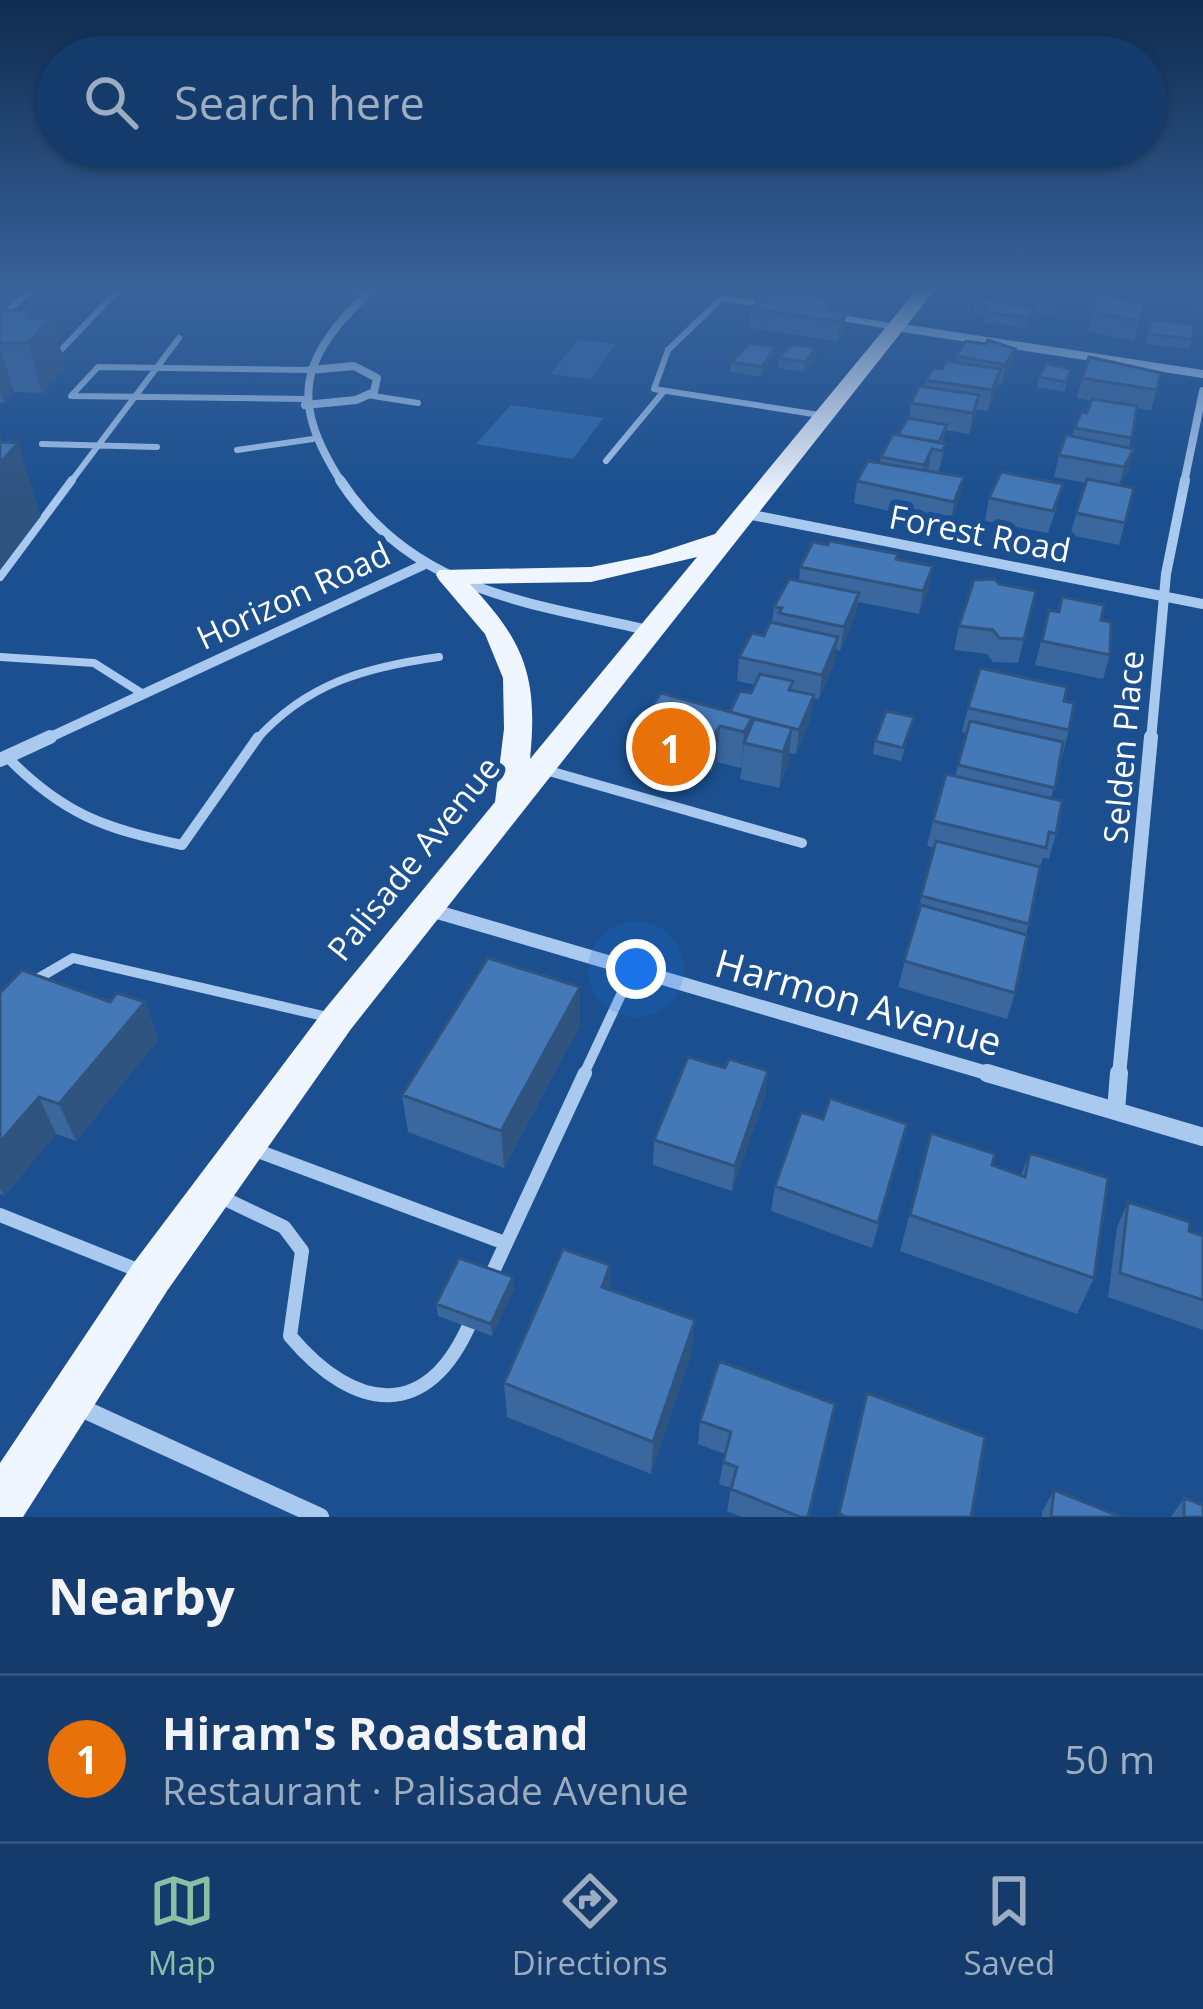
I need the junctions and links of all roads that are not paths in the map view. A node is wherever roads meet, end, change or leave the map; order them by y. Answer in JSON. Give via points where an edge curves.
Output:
{"nodes":[{"id":1,"x":164,"y":358,"type":"edge"},
{"id":2,"x":316,"y":358,"type":"edge"},
{"id":3,"x":666,"y":358,"type":"edge"},
{"id":4,"x":872,"y":358,"type":"edge"},
{"id":5,"x":1097,"y":358,"type":"edge"},
{"id":6,"x":157,"y":368,"type":"junction"},
{"id":7,"x":310,"y":370,"type":"junction"},
{"id":8,"x":1203,"y":374,"type":"edge"},
{"id":9,"x":664,"y":391,"type":"junction"},
{"id":10,"x":1203,"y":392,"type":"edge"},
{"id":11,"x":367,"y":395,"type":"junction"},
{"id":12,"x":135,"y":397,"type":"junction"},
{"id":13,"x":305,"y":402,"type":"junction"},
{"id":14,"x":418,"y":403,"type":"dead end"},
{"id":15,"x":826,"y":416,"type":"junction"},
{"id":16,"x":313,"y":439,"type":"junction"},
{"id":17,"x":42,"y":444,"type":"dead end"},
{"id":18,"x":99,"y":445,"type":"junction"},
{"id":19,"x":157,"y":447,"type":"dead end"},
{"id":20,"x":237,"y":450,"type":"dead end"},
{"id":21,"x":606,"y":461,"type":"dead end"},
{"id":22,"x":747,"y":514,"type":"junction"},
{"id":23,"x":728,"y":538,"type":"junction"},
{"id":24,"x":436,"y":570,"type":"junction"},
{"id":25,"x":0,"y":577,"type":"edge"},
{"id":26,"x":1164,"y":597,"type":"junction"},
{"id":27,"x":1203,"y":604,"type":"edge"},
{"id":28,"x":652,"y":631,"type":"junction"},
{"id":29,"x":5,"y":657,"type":"edge"},
{"id":30,"x":439,"y":657,"type":"dead end"},
{"id":31,"x":143,"y":694,"type":"junction"},
{"id":32,"x":3,"y":758,"type":"edge"},
{"id":33,"x":538,"y":768,"type":"junction"},
{"id":34,"x":510,"y":802,"type":"junction"},
{"id":35,"x":802,"y":843,"type":"dead end"},
{"id":36,"x":427,"y":908,"type":"junction"},
{"id":37,"x":633,"y":969,"type":"junction"},
{"id":38,"x":21,"y":988,"type":"edge"},
{"id":39,"x":338,"y":1019,"type":"junction"},
{"id":40,"x":1116,"y":1111,"type":"junction"},
{"id":41,"x":1203,"y":1137,"type":"edge"},
{"id":42,"x":244,"y":1146,"type":"junction"},
{"id":43,"x":210,"y":1192,"type":"junction"},
{"id":44,"x":0,"y":1215,"type":"edge"},
{"id":45,"x":506,"y":1243,"type":"junction"},
{"id":46,"x":151,"y":1276,"type":"junction"},
{"id":47,"x":484,"y":1293,"type":"edge"},
{"id":48,"x":475,"y":1312,"type":"edge"},
{"id":49,"x":67,"y":1402,"type":"junction"},
{"id":50,"x":0,"y":1508,"type":"edge"},
{"id":51,"x":320,"y":1517,"type":"edge"}],
"edges":[{"from":1,"to":6,"type":"lane"},
{"from":2,"to":7,"type":"street","name":"Horizon Road"},
{"from":3,"to":9,"type":"lane","via":[[654,376],[654,389]]},
{"from":4,"to":15,"type":"main road","name":"Palisade Avenue"},
{"from":5,"to":8,"type":"street"},
{"from":6,"to":7,"type":"lane"},
{"from":6,"to":12,"type":"lane"},
{"from":6,"to":12,"type":"lane","via":[[98,367],[71,396]]},
{"from":7,"to":11,"type":"street","via":[[368,368],[377,378]]},
{"from":7,"to":13,"type":"street","name":"Horizon Road"},
{"from":9,"to":15,"type":"lane"},
{"from":9,"to":21,"type":"lane"},
{"from":10,"to":26,"type":"street","name":"Selden Place"},
{"from":11,"to":13,"type":"street"},
{"from":11,"to":14,"type":"lane"},
{"from":12,"to":13,"type":"lane"},
{"from":12,"to":18,"type":"lane"},
{"from":13,"to":16,"type":"street","name":"Horizon Road"},
{"from":15,"to":22,"type":"main road","name":"Palisade Avenue"},
{"from":16,"to":20,"type":"lane"},
{"from":16,"to":24,"type":"street","name":"Horizon Road","via":[[370,523]]},
{"from":17,"to":18,"type":"lane"},
{"from":18,"to":19,"type":"lane"},
{"from":18,"to":25,"type":"lane"},
{"from":22,"to":23,"type":"main road","name":"Palisade Avenue"},
{"from":22,"to":26,"type":"street","name":"Forest Road"},
{"from":23,"to":24,"type":"main road","via":[[610,574],[542,579]]},
{"from":23,"to":28,"type":"main road","name":"Palisade Avenue"},
{"from":24,"to":28,"type":"street"},
{"from":24,"to":31,"type":"street","name":"Horizon Road"},
{"from":24,"to":34,"type":"main road","via":[[488,616],[515,663],[522,700]]},
{"from":26,"to":27,"type":"street","name":"Forest Road"},
{"from":26,"to":40,"type":"street","name":"Selden Place"},
{"from":28,"to":33,"type":"main road","name":"Palisade Avenue"},
{"from":29,"to":31,"type":"lane","via":[[98,661]]},
{"from":30,"to":32,"type":"lane","via":[[355,670],[277,713],[182,845],[75,818]]},
{"from":31,"to":32,"type":"street","name":"Horizon Road"},
{"from":33,"to":34,"type":"main road","name":"Palisade Avenue"},
{"from":33,"to":35,"type":"lane"},
{"from":34,"to":36,"type":"main road","name":"Palisade Avenue"},
{"from":36,"to":37,"type":"street","name":"Harmon Avenue"},
{"from":36,"to":39,"type":"main road","name":"Palisade Avenue"},
{"from":37,"to":40,"type":"street","name":"Harmon Avenue"},
{"from":37,"to":45,"type":"lane"},
{"from":38,"to":39,"type":"lane","via":[[73,958]]},
{"from":39,"to":42,"type":"main road","name":"Palisade Avenue"},
{"from":40,"to":41,"type":"street","name":"Harmon Avenue"},
{"from":42,"to":43,"type":"main road","name":"Palisade Avenue"},
{"from":42,"to":45,"type":"lane"},
{"from":43,"to":46,"type":"main road","name":"Palisade Avenue"},
{"from":43,"to":48,"type":"lane","via":[[284,1226],[302,1251],[290,1336],[311,1365],[362,1392],[420,1390],[447,1369]]},
{"from":44,"to":46,"type":"lane"},
{"from":45,"to":47,"type":"lane"},
{"from":46,"to":49,"type":"main road","name":"Palisade Avenue"},
{"from":49,"to":50,"type":"main road","name":"Palisade Avenue"},
{"from":49,"to":51,"type":"street"}]}
